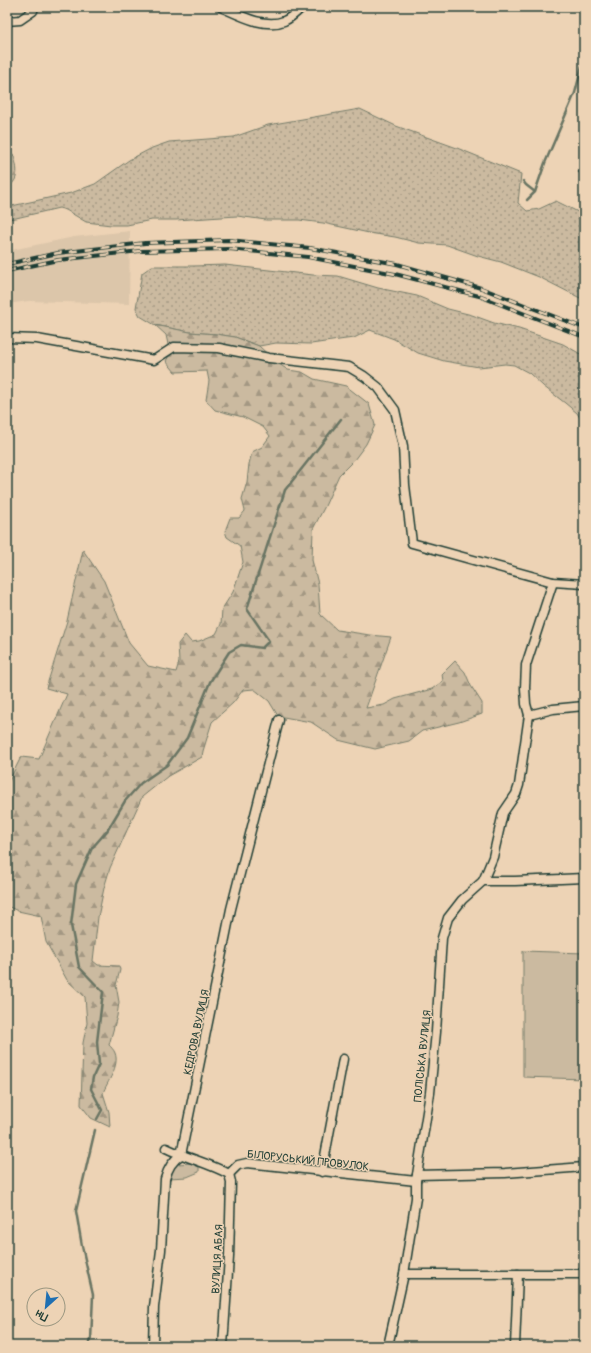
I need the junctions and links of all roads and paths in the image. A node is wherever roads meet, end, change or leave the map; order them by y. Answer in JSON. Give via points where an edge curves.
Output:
{"nodes":[{"id":1,"x":34,"y":7,"type":"edge"},
{"id":2,"x":222,"y":7,"type":"edge"},
{"id":3,"x":302,"y":7,"type":"edge"},
{"id":4,"x":7,"y":21,"type":"edge"},
{"id":5,"x":7,"y":338,"type":"edge"},
{"id":6,"x":553,"y":582,"type":"junction"},
{"id":7,"x":584,"y":584,"type":"edge"},
{"id":8,"x":584,"y":706,"type":"edge"},
{"id":9,"x":529,"y":715,"type":"junction"},
{"id":10,"x":279,"y":720,"type":"dead end"},
{"id":11,"x":584,"y":878,"type":"edge"},
{"id":12,"x":484,"y":881,"type":"junction"},
{"id":13,"x":343,"y":1059,"type":"dead end"},
{"id":14,"x":166,"y":1148,"type":"dead end"},
{"id":15,"x":181,"y":1156,"type":"junction"},
{"id":16,"x":584,"y":1167,"type":"edge"},
{"id":17,"x":322,"y":1172,"type":"junction"},
{"id":18,"x":229,"y":1174,"type":"junction"},
{"id":19,"x":416,"y":1178,"type":"junction"},
{"id":20,"x":404,"y":1274,"type":"junction"},
{"id":21,"x":518,"y":1274,"type":"junction"},
{"id":22,"x":584,"y":1274,"type":"edge"},
{"id":23,"x":153,"y":1346,"type":"edge"},
{"id":24,"x":224,"y":1346,"type":"edge"},
{"id":25,"x":388,"y":1346,"type":"edge"},
{"id":26,"x":515,"y":1346,"type":"edge"}],
"edges":[{"from":1,"to":4,"type":"street","via":[[33,12],[20,20]]},
{"from":2,"to":3,"type":"street","via":[[249,19],[273,23],[285,21]]},
{"from":5,"to":6,"type":"street","via":[[37,339],[154,360],[174,347],[219,348],[269,358],[348,367],[378,387],[395,410],[403,446],[412,543]]},
{"from":6,"to":7,"type":"street"},
{"from":6,"to":9,"type":"street","via":[[526,665],[525,688]]},
{"from":8,"to":9,"type":"street","via":[[553,709]]},
{"from":9,"to":12,"type":"street","via":[[519,785],[503,813],[493,857]]},
{"from":10,"to":15,"type":"street","name":"КЕДРОВА ВУЛИЦЯ","via":[[231,909]]},
{"from":11,"to":12,"type":"street"},
{"from":12,"to":19,"type":"street","name":"ПОЛІСЬКА ВУЛИЦЯ","via":[[462,900],[448,918],[442,938],[432,1070]]},
{"from":13,"to":17,"type":"street"},
{"from":14,"to":15,"type":"street"},
{"from":15,"to":18,"type":"street"},
{"from":15,"to":23,"type":"street","via":[[171,1164],[165,1179]]},
{"from":16,"to":19,"type":"street","name":"БІЛОРУСЬКИЙ ПРОВУЛОК"},
{"from":17,"to":18,"type":"street","name":"БІЛОРУСЬКИЙ ПРОВУЛОК","via":[[247,1163],[238,1166]]},
{"from":17,"to":19,"type":"street","name":"БІЛОРУСЬКИЙ ПРОВУЛОК"},
{"from":18,"to":24,"type":"street","name":"ВУЛИЦЯ АБАЯ","via":[[229,1257]]},
{"from":19,"to":20,"type":"street","name":"ПОЛІСЬКА ВУЛИЦЯ","via":[[416,1198]]},
{"from":20,"to":21,"type":"street"},
{"from":20,"to":25,"type":"street","name":"ПОЛІСЬКА ВУЛИЦЯ"},
{"from":21,"to":22,"type":"street"},
{"from":21,"to":26,"type":"street"}]}
